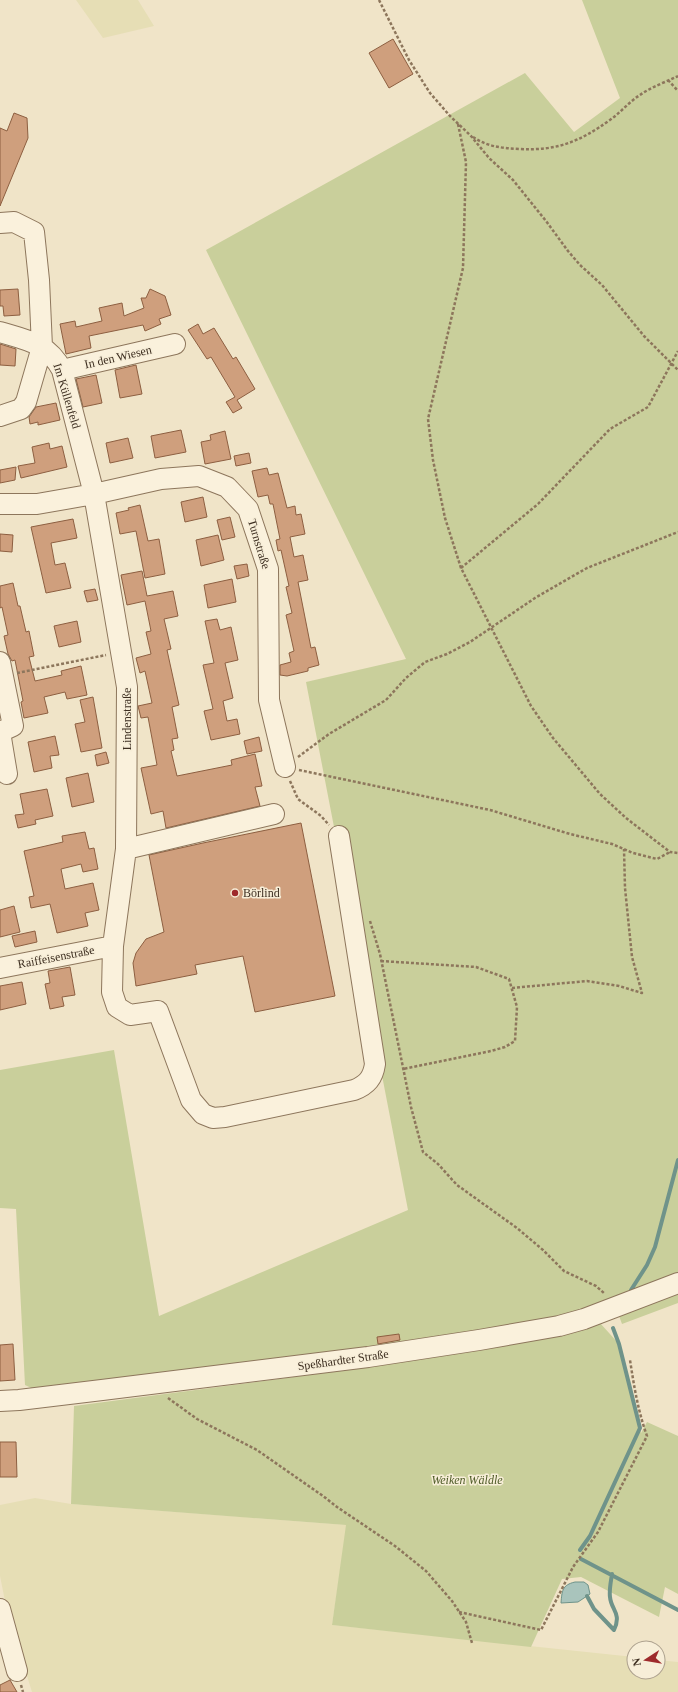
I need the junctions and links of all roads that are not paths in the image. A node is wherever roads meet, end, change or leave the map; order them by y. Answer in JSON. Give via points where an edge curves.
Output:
{"nodes":[{"id":1,"x":0,"y":223,"type":"edge"},
{"id":2,"x":0,"y":332,"type":"edge"},
{"id":3,"x":175,"y":344,"type":"dead end"},
{"id":4,"x":42,"y":347,"type":"junction"},
{"id":5,"x":62,"y":370,"type":"junction"},
{"id":6,"x":0,"y":416,"type":"edge"},
{"id":7,"x":94,"y":494,"type":"junction"},
{"id":8,"x":0,"y":504,"type":"edge"},
{"id":9,"x":2,"y":669,"type":"edge"},
{"id":10,"x":0,"y":732,"type":"edge"},
{"id":11,"x":285,"y":767,"type":"road end"},
{"id":12,"x":8,"y":774,"type":"dead end"},
{"id":13,"x":274,"y":814,"type":"dead end"},
{"id":14,"x":339,"y":836,"type":"road end"},
{"id":15,"x":126,"y":848,"type":"junction"},
{"id":16,"x":112,"y":946,"type":"junction"},
{"id":17,"x":0,"y":968,"type":"edge"},
{"id":18,"x":678,"y":1283,"type":"edge"},
{"id":19,"x":0,"y":1401,"type":"edge"},
{"id":20,"x":0,"y":1609,"type":"edge"},
{"id":21,"x":16,"y":1670,"type":"dead end"}],
"edges":[{"from":1,"to":4,"type":"street","via":[[14,222],[34,232]]},
{"from":2,"to":4,"type":"street","name":"Im Küllenfeld"},
{"from":3,"to":5,"type":"street","name":"In den Wiesen"},
{"from":4,"to":5,"type":"street","name":"Im Küllenfeld","via":[[56,358]]},
{"from":4,"to":6,"type":"street","via":[[26,402],[21,409]]},
{"from":5,"to":7,"type":"street","name":"Im Küllenfeld"},
{"from":7,"to":8,"type":"street","name":"Turnstraße","via":[[37,504]]},
{"from":7,"to":11,"type":"street","name":"Turnstraße","via":[[162,479],[199,476],[227,487],[248,509],[268,569],[269,700]]},
{"from":7,"to":15,"type":"street","name":"Lindenstraße","via":[[127,687]]},
{"from":9,"to":10,"type":"street","via":[[13,726]]},
{"from":10,"to":12,"type":"street"},
{"from":13,"to":15,"type":"street"},
{"from":14,"to":16,"type":"street","name":"Lindenstraße","via":[[375,1064],[373,1075],[364,1086],[213,1118],[203,1114],[191,1100],[158,1011],[130,1015],[117,1007],[112,992]]},
{"from":15,"to":16,"type":"street","name":"Lindenstraße"},
{"from":16,"to":17,"type":"street","name":"Raiffeisenstraße"},
{"from":18,"to":19,"type":"street","name":"Speßhardter Straße","via":[[584,1319],[479,1340],[368,1357]]},
{"from":20,"to":21,"type":"street"}]}
